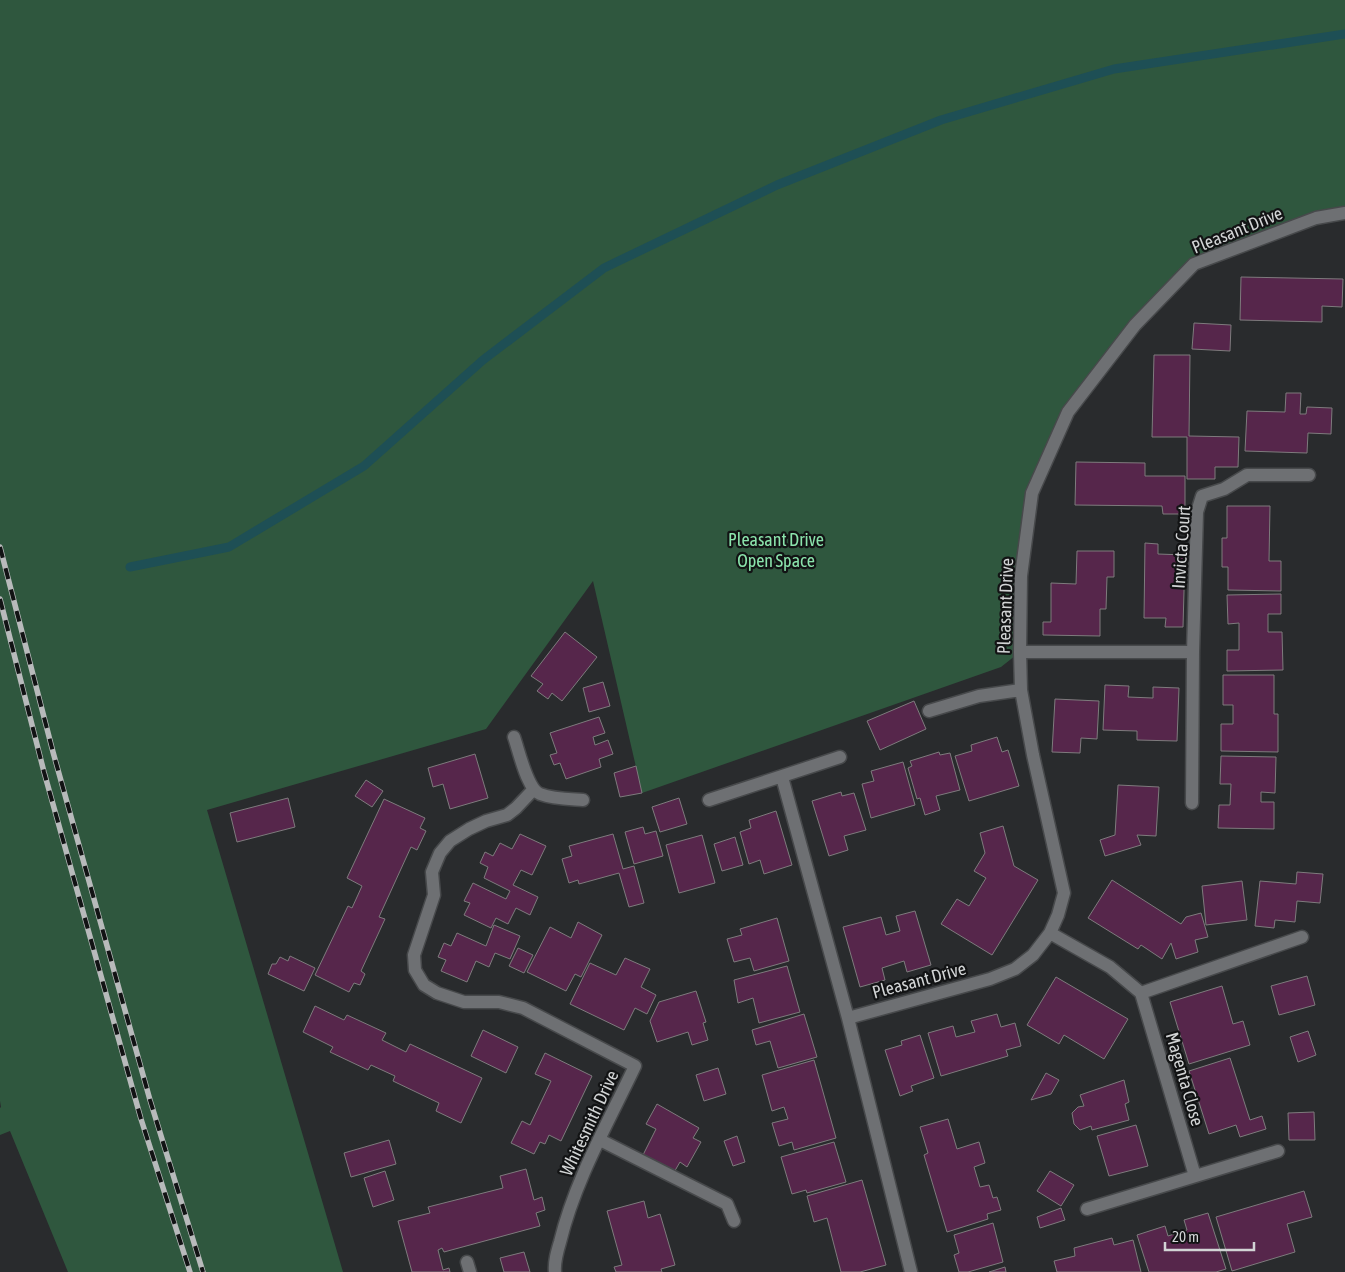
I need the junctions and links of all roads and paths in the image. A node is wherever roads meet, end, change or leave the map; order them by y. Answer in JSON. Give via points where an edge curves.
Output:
{"nodes":[{"id":1,"x":1345,"y":212,"type":"edge"},
{"id":2,"x":1309,"y":475,"type":"dead end"},
{"id":3,"x":1020,"y":652,"type":"junction"},
{"id":4,"x":1193,"y":652,"type":"junction"},
{"id":5,"x":1021,"y":690,"type":"junction"},
{"id":6,"x":929,"y":711,"type":"dead end"},
{"id":7,"x":514,"y":738,"type":"dead end"},
{"id":8,"x":840,"y":757,"type":"dead end"},
{"id":9,"x":782,"y":777,"type":"junction"},
{"id":10,"x":533,"y":790,"type":"junction"},
{"id":11,"x":583,"y":800,"type":"dead end"},
{"id":12,"x":709,"y":800,"type":"dead end"},
{"id":13,"x":1192,"y":803,"type":"dead end"},
{"id":14,"x":1050,"y":933,"type":"junction"},
{"id":15,"x":1302,"y":937,"type":"dead end"},
{"id":16,"x":1141,"y":993,"type":"junction"},
{"id":17,"x":848,"y":1018,"type":"junction"},
{"id":18,"x":600,"y":1140,"type":"junction"},
{"id":19,"x":1278,"y":1150,"type":"dead end"},
{"id":20,"x":1194,"y":1176,"type":"junction"},
{"id":21,"x":1087,"y":1209,"type":"dead end"},
{"id":22,"x":734,"y":1221,"type":"dead end"},
{"id":23,"x":555,"y":1272,"type":"edge"},
{"id":24,"x":911,"y":1272,"type":"edge"}],
"edges":[{"from":1,"to":3,"type":"street","name":"Pleasant Drive","via":[[1316,218],[1194,264],[1135,325],[1068,412],[1032,493],[1021,576]]},
{"from":2,"to":4,"type":"street","name":"Invicta Court","via":[[1248,475],[1224,489],[1202,496],[1197,512]]},
{"from":3,"to":4,"type":"street"},
{"from":3,"to":5,"type":"street","name":"Pleasant Drive"},
{"from":4,"to":13,"type":"street","name":"Invicta Court"},
{"from":5,"to":6,"type":"street","via":[[979,696]]},
{"from":5,"to":14,"type":"street","name":"Pleasant Drive","via":[[1064,893]]},
{"from":7,"to":10,"type":"street"},
{"from":8,"to":9,"type":"street"},
{"from":9,"to":12,"type":"street"},
{"from":9,"to":17,"type":"street"},
{"from":10,"to":11,"type":"street","via":[[553,797]]},
{"from":10,"to":18,"type":"street","name":"Whitesmith Drive","via":[[511,812],[469,829],[450,841],[440,853],[432,872],[434,895],[414,955],[416,970],[424,984],[437,993],[464,1002],[499,1002],[523,1008],[635,1066]]},
{"from":14,"to":16,"type":"street","via":[[1110,967]]},
{"from":14,"to":17,"type":"street","name":"Pleasant Drive","via":[[1033,955],[1015,970]]},
{"from":15,"to":16,"type":"street"},
{"from":16,"to":20,"type":"street","name":"Magenta Close"},
{"from":17,"to":24,"type":"street"},
{"from":18,"to":22,"type":"street","via":[[727,1204]]},
{"from":18,"to":23,"type":"street","name":"Whitesmith Drive","via":[[566,1221]]},
{"from":19,"to":20,"type":"street"},
{"from":20,"to":21,"type":"street"}]}
